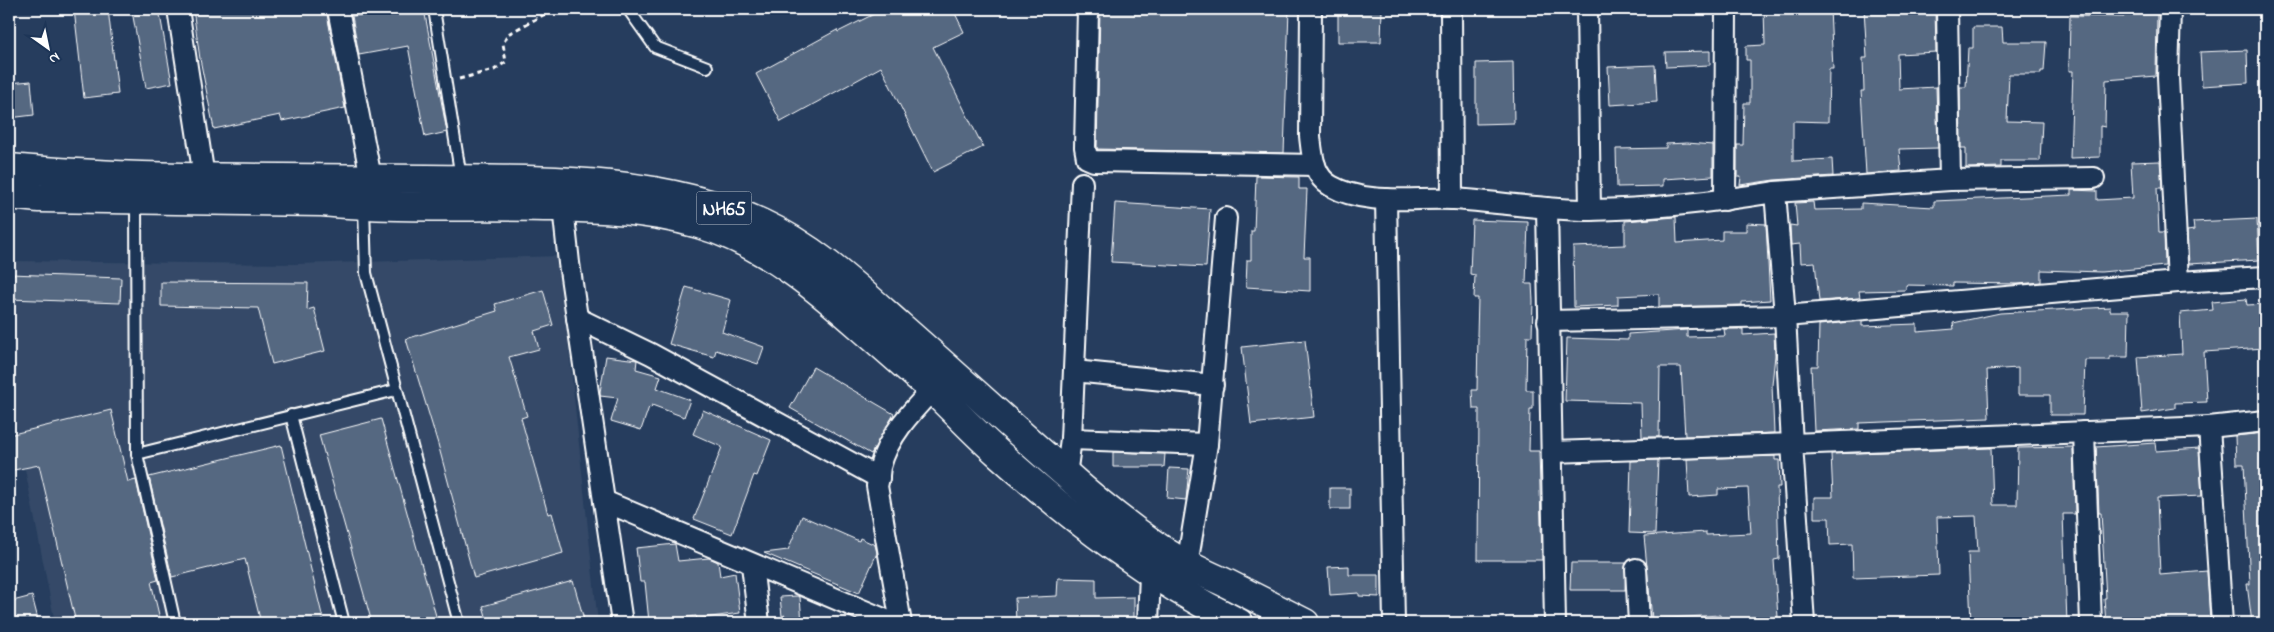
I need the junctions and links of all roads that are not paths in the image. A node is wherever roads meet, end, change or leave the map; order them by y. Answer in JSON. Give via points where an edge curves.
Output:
{"nodes":[{"id":1,"x":178,"y":9,"type":"edge"},
{"id":2,"x":338,"y":9,"type":"edge"},
{"id":3,"x":434,"y":9,"type":"edge"},
{"id":4,"x":628,"y":9,"type":"edge"},
{"id":5,"x":1088,"y":9,"type":"edge"},
{"id":6,"x":1311,"y":9,"type":"edge"},
{"id":7,"x":1452,"y":9,"type":"edge"},
{"id":8,"x":1587,"y":9,"type":"edge"},
{"id":9,"x":1726,"y":9,"type":"edge"},
{"id":10,"x":1947,"y":9,"type":"edge"},
{"id":11,"x":2170,"y":9,"type":"edge"},
{"id":12,"x":707,"y":67,"type":"dead end"},
{"id":13,"x":1315,"y":165,"type":"junction"},
{"id":14,"x":9,"y":168,"type":"edge"},
{"id":15,"x":204,"y":177,"type":"junction"},
{"id":16,"x":371,"y":178,"type":"junction"},
{"id":17,"x":2094,"y":178,"type":"dead end"},
{"id":18,"x":462,"y":180,"type":"junction"},
{"id":19,"x":1950,"y":180,"type":"junction"},
{"id":20,"x":1082,"y":183,"type":"dead end"},
{"id":21,"x":1774,"y":192,"type":"junction"},
{"id":22,"x":9,"y":195,"type":"edge"},
{"id":23,"x":1386,"y":199,"type":"junction"},
{"id":24,"x":1452,"y":199,"type":"junction"},
{"id":25,"x":136,"y":200,"type":"junction"},
{"id":26,"x":1725,"y":200,"type":"junction"},
{"id":27,"x":364,"y":206,"type":"junction"},
{"id":28,"x":564,"y":207,"type":"junction"},
{"id":29,"x":1546,"y":208,"type":"junction"},
{"id":30,"x":1590,"y":210,"type":"junction"},
{"id":31,"x":1226,"y":218,"type":"dead end"},
{"id":32,"x":2265,"y":277,"type":"edge"},
{"id":33,"x":2178,"y":282,"type":"junction"},
{"id":34,"x":1785,"y":316,"type":"junction"},
{"id":35,"x":577,"y":318,"type":"junction"},
{"id":36,"x":1548,"y":321,"type":"junction"},
{"id":37,"x":1074,"y":371,"type":"junction"},
{"id":38,"x":1213,"y":385,"type":"junction"},
{"id":39,"x":396,"y":390,"type":"junction"},
{"id":40,"x":932,"y":390,"type":"junction"},
{"id":41,"x":292,"y":415,"type":"junction"},
{"id":42,"x":2265,"y":421,"type":"edge"},
{"id":43,"x":2209,"y":427,"type":"junction"},
{"id":44,"x":2084,"y":432,"type":"junction"},
{"id":45,"x":1070,"y":439,"type":"junction"},
{"id":46,"x":1207,"y":444,"type":"junction"},
{"id":47,"x":1792,"y":444,"type":"junction"},
{"id":48,"x":1552,"y":452,"type":"junction"},
{"id":49,"x":137,"y":454,"type":"junction"},
{"id":50,"x":1066,"y":475,"type":"junction"},
{"id":51,"x":879,"y":478,"type":"junction"},
{"id":52,"x":604,"y":501,"type":"junction"},
{"id":53,"x":1187,"y":564,"type":"junction"},
{"id":54,"x":752,"y":565,"type":"junction"},
{"id":55,"x":1636,"y":569,"type":"dead end"},
{"id":56,"x":1150,"y":574,"type":"junction"},
{"id":57,"x":175,"y":623,"type":"edge"},
{"id":58,"x":344,"y":623,"type":"edge"},
{"id":59,"x":459,"y":623,"type":"edge"},
{"id":60,"x":622,"y":623,"type":"edge"},
{"id":61,"x":759,"y":623,"type":"edge"},
{"id":62,"x":893,"y":623,"type":"edge"},
{"id":63,"x":902,"y":623,"type":"edge"},
{"id":64,"x":1148,"y":623,"type":"edge"},
{"id":65,"x":1239,"y":623,"type":"edge"},
{"id":66,"x":1305,"y":623,"type":"edge"},
{"id":67,"x":1394,"y":623,"type":"edge"},
{"id":68,"x":1554,"y":623,"type":"edge"},
{"id":69,"x":1639,"y":623,"type":"edge"},
{"id":70,"x":1804,"y":623,"type":"edge"},
{"id":71,"x":2091,"y":623,"type":"edge"},
{"id":72,"x":2222,"y":623,"type":"edge"}],
"edges":[{"from":1,"to":15,"type":"street"},
{"from":2,"to":16,"type":"street"},
{"from":3,"to":18,"type":"lane"},
{"from":4,"to":12,"type":"lane","via":[[655,47]]},
{"from":5,"to":13,"type":"street","via":[[1087,158],[1094,161]]},
{"from":6,"to":13,"type":"street","via":[[1310,136]]},
{"from":7,"to":24,"type":"street"},
{"from":8,"to":30,"type":"street"},
{"from":9,"to":26,"type":"street"},
{"from":10,"to":19,"type":"street"},
{"from":11,"to":33,"type":"street","via":[[2168,77]]},
{"from":13,"to":23,"type":"street","via":[[1318,176],[1330,186],[1348,193]]},
{"from":14,"to":15,"type":"highway","number":"NH65"},
{"from":15,"to":16,"type":"highway","number":"NH65"},
{"from":16,"to":18,"type":"highway","number":"NH65"},
{"from":17,"to":19,"type":"street"},
{"from":18,"to":50,"type":"highway","number":"NH65","via":[[630,187],[682,196],[764,224],[800,244],[856,287]]},
{"from":19,"to":21,"type":"street"},
{"from":20,"to":37,"type":"street"},
{"from":21,"to":26,"type":"street"},
{"from":21,"to":34,"type":"street"},
{"from":22,"to":25,"type":"highway","number":"NH65"},
{"from":23,"to":24,"type":"street"},
{"from":23,"to":67,"type":"street"},
{"from":24,"to":29,"type":"street"},
{"from":25,"to":27,"type":"highway","number":"NH65","via":[[322,202]]},
{"from":25,"to":49,"type":"lane"},
{"from":26,"to":30,"type":"street"},
{"from":27,"to":28,"type":"highway","number":"NH65"},
{"from":27,"to":39,"type":"lane","via":[[366,273]]},
{"from":28,"to":35,"type":"street"},
{"from":28,"to":40,"type":"highway","number":"NH65","via":[[625,209],[677,218],[758,249],[800,275]]},
{"from":29,"to":30,"type":"street"},
{"from":29,"to":36,"type":"street"},
{"from":31,"to":38,"type":"street"},
{"from":32,"to":33,"type":"street"},
{"from":33,"to":34,"type":"street"},
{"from":34,"to":36,"type":"street"},
{"from":34,"to":47,"type":"street"},
{"from":35,"to":51,"type":"street","via":[[651,354]]},
{"from":35,"to":52,"type":"street"},
{"from":36,"to":48,"type":"street"},
{"from":37,"to":38,"type":"street"},
{"from":37,"to":45,"type":"street"},
{"from":38,"to":46,"type":"street"},
{"from":39,"to":41,"type":"lane"},
{"from":39,"to":59,"type":"lane"},
{"from":40,"to":51,"type":"street","via":[[904,420],[884,456]]},
{"from":40,"to":56,"type":"highway","number":"NH65","via":[[997,452],[1088,530]]},
{"from":41,"to":49,"type":"lane"},
{"from":41,"to":58,"type":"lane"},
{"from":42,"to":43,"type":"street"},
{"from":43,"to":44,"type":"street"},
{"from":43,"to":72,"type":"street"},
{"from":44,"to":47,"type":"street"},
{"from":44,"to":71,"type":"street"},
{"from":45,"to":46,"type":"street"},
{"from":45,"to":50,"type":"street"},
{"from":46,"to":53,"type":"street"},
{"from":47,"to":48,"type":"street"},
{"from":47,"to":70,"type":"street"},
{"from":48,"to":68,"type":"street"},
{"from":49,"to":57,"type":"lane"},
{"from":50,"to":53,"type":"highway","number":"NH65","via":[[1159,548]]},
{"from":51,"to":63,"type":"street","via":[[877,486]]},
{"from":52,"to":54,"type":"street"},
{"from":52,"to":60,"type":"street"},
{"from":53,"to":66,"type":"highway","number":"NH65"},
{"from":54,"to":61,"type":"street"},
{"from":54,"to":62,"type":"street"},
{"from":55,"to":69,"type":"street"},
{"from":56,"to":64,"type":"street"},
{"from":56,"to":65,"type":"highway","number":"NH65"}]}
